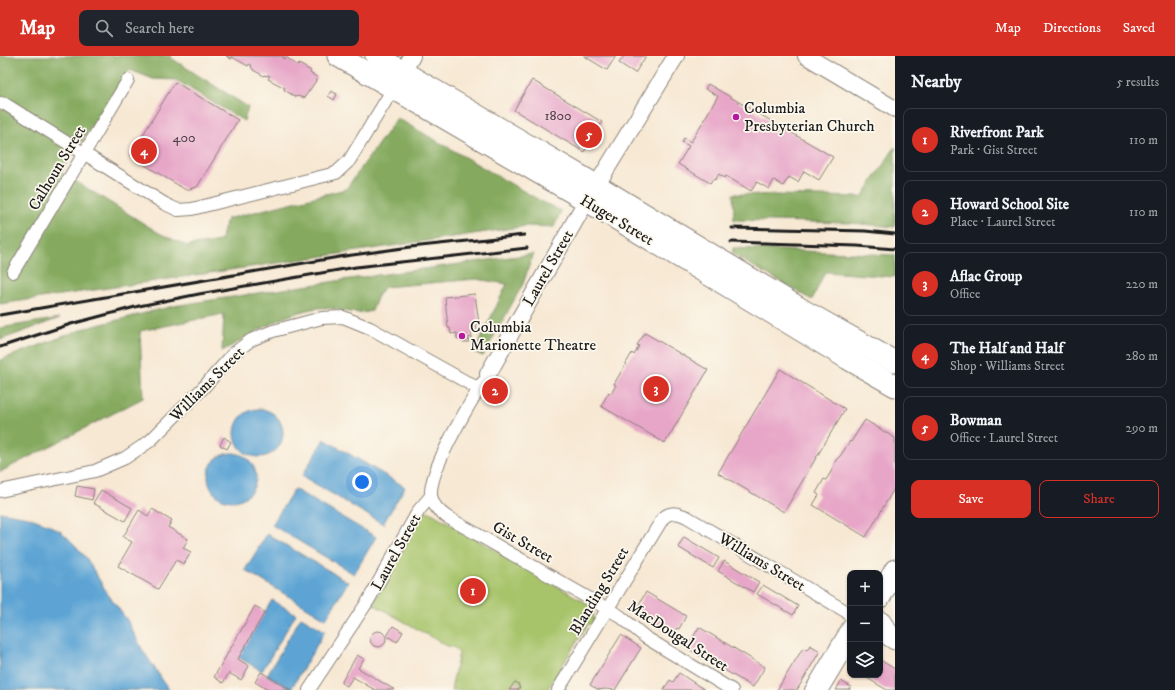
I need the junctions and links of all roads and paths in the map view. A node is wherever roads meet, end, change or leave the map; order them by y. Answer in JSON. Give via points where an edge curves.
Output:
{"nodes":[{"id":1,"x":338,"y":56,"type":"edge"},
{"id":2,"x":376,"y":56,"type":"edge"},
{"id":3,"x":676,"y":56,"type":"edge"},
{"id":4,"x":806,"y":56,"type":"edge"},
{"id":5,"x":402,"y":72,"type":"edge"},
{"id":6,"x":128,"y":80,"type":"dead end"},
{"id":7,"x":0,"y":103,"type":"edge"},
{"id":8,"x":895,"y":109,"type":"edge"},
{"id":9,"x":84,"y":154,"type":"junction"},
{"id":10,"x":592,"y":193,"type":"junction"},
{"id":11,"x":13,"y":272,"type":"dead end"},
{"id":12,"x":895,"y":362,"type":"edge"},
{"id":13,"x":488,"y":374,"type":"joint"},
{"id":14,"x":895,"y":386,"type":"edge"},
{"id":15,"x":479,"y":389,"type":"junction"},
{"id":16,"x":0,"y":491,"type":"edge"},
{"id":17,"x":431,"y":496,"type":"junction"},
{"id":18,"x":672,"y":513,"type":"joint"},
{"id":19,"x":895,"y":561,"type":"edge"},
{"id":20,"x":895,"y":570,"type":"edge"},
{"id":21,"x":883,"y":572,"type":"edge"},
{"id":22,"x":883,"y":592,"type":"edge"},
{"id":23,"x":607,"y":609,"type":"junction"},
{"id":24,"x":847,"y":612,"type":"edge"},
{"id":25,"x":847,"y":629,"type":"edge"},
{"id":26,"x":847,"y":648,"type":"edge"},
{"id":27,"x":309,"y":690,"type":"edge"},
{"id":28,"x":558,"y":690,"type":"edge"},
{"id":29,"x":732,"y":690,"type":"edge"},
{"id":30,"x":811,"y":690,"type":"edge"},
{"id":31,"x":822,"y":690,"type":"edge"}],
"edges":[{"from":1,"to":5,"type":"highway","name":"Huger Street"},
{"from":2,"to":5,"type":"highway","name":"Huger Street"},
{"from":3,"to":10,"type":"street","name":"Laurel Street"},
{"from":4,"to":8,"type":"street"},
{"from":5,"to":9,"type":"street","via":[[349,161],[336,173],[192,209],[178,210]]},
{"from":5,"to":10,"type":"highway","name":"Huger Street"},
{"from":6,"to":9,"type":"street","name":"Calhoun Street"},
{"from":7,"to":9,"type":"street"},
{"from":9,"to":11,"type":"street","name":"Calhoun Street"},
{"from":10,"to":12,"type":"highway","name":"Huger Street"},
{"from":10,"to":13,"type":"street","name":"Laurel Street"},
{"from":10,"to":14,"type":"highway","name":"Huger Street","via":[[841,355]]},
{"from":13,"to":15,"type":"street","name":"Laurel Street"},
{"from":15,"to":16,"type":"street","name":"Williams Street","via":[[370,328],[343,317],[322,318],[273,331],[251,340],[234,353],[150,441],[125,458],[95,471]]},
{"from":15,"to":17,"type":"street","name":"Laurel Street","via":[[437,467]]},
{"from":17,"to":23,"type":"street","name":"Gist Street","via":[[434,506],[447,517]]},
{"from":17,"to":27,"type":"street","name":"Laurel Street","via":[[419,510],[368,601]]},
{"from":18,"to":23,"type":"street","name":"Blanding Street","via":[[663,518]]},
{"from":18,"to":24,"type":"street","name":"Williams Street","via":[[687,517]]},
{"from":19,"to":21,"type":"highway"},
{"from":20,"to":22,"type":"highway"},
{"from":23,"to":28,"type":"street","name":"Blanding Street"},
{"from":23,"to":29,"type":"street","name":"MacDougal Street","via":[[620,616],[645,637]]},
{"from":25,"to":30,"type":"street"},
{"from":26,"to":31,"type":"street"}]}
